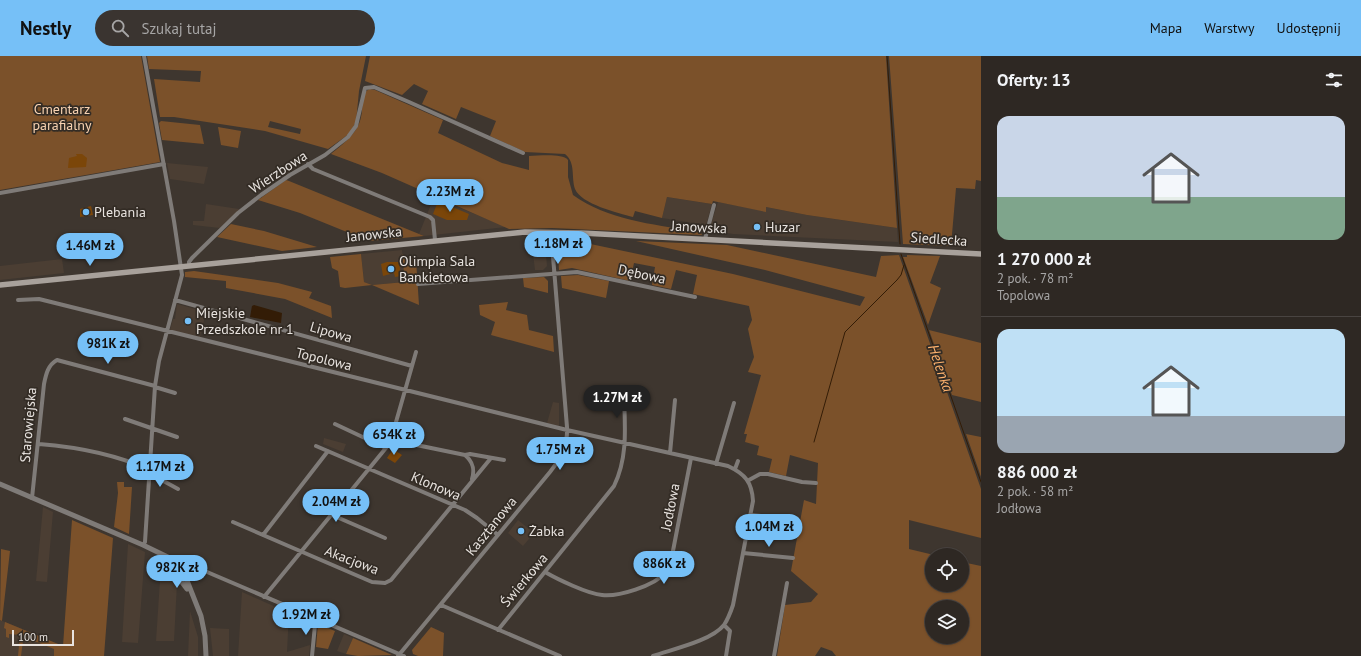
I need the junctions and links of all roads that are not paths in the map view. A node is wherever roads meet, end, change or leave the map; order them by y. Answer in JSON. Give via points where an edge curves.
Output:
{"nodes":[{"id":1,"x":144,"y":56,"type":"edge"},
{"id":2,"x":523,"y":153,"type":"dead end"},
{"id":3,"x":164,"y":164,"type":"junction"},
{"id":4,"x":308,"y":164,"type":"junction"},
{"id":5,"x":0,"y":193,"type":"edge"},
{"id":6,"x":714,"y":205,"type":"dead end"},
{"id":7,"x":551,"y":232,"type":"junction"},
{"id":8,"x":705,"y":239,"type":"junction"},
{"id":9,"x":435,"y":240,"type":"junction"},
{"id":10,"x":895,"y":248,"type":"joint"},
{"id":11,"x":981,"y":254,"type":"edge"},
{"id":12,"x":189,"y":265,"type":"junction"},
{"id":13,"x":182,"y":266,"type":"junction"},
{"id":14,"x":554,"y":273,"type":"junction"},
{"id":15,"x":418,"y":284,"type":"dead end"},
{"id":16,"x":0,"y":285,"type":"edge"},
{"id":17,"x":695,"y":297,"type":"dead end"},
{"id":18,"x":18,"y":300,"type":"dead end"},
{"id":19,"x":175,"y":300,"type":"junction"},
{"id":20,"x":166,"y":332,"type":"junction"},
{"id":21,"x":416,"y":352,"type":"dead end"},
{"id":22,"x":412,"y":366,"type":"junction"},
{"id":23,"x":155,"y":386,"type":"junction"},
{"id":24,"x":405,"y":390,"type":"junction"},
{"id":25,"x":176,"y":393,"type":"dead end"},
{"id":26,"x":624,"y":396,"type":"dead end"},
{"id":27,"x":675,"y":400,"type":"dead end"},
{"id":28,"x":734,"y":403,"type":"dead end"},
{"id":29,"x":126,"y":419,"type":"dead end"},
{"id":30,"x":335,"y":424,"type":"dead end"},
{"id":31,"x":153,"y":429,"type":"junction"},
{"id":32,"x":567,"y":430,"type":"junction"},
{"id":33,"x":177,"y":437,"type":"dead end"},
{"id":34,"x":392,"y":439,"type":"junction"},
{"id":35,"x":625,"y":443,"type":"junction"},
{"id":36,"x":39,"y":444,"type":"junction"},
{"id":37,"x":316,"y":446,"type":"dead end"},
{"id":38,"x":386,"y":448,"type":"junction"},
{"id":39,"x":328,"y":451,"type":"junction"},
{"id":40,"x":670,"y":453,"type":"junction"},
{"id":41,"x":465,"y":455,"type":"junction"},
{"id":42,"x":491,"y":458,"type":"junction"},
{"id":43,"x":691,"y":458,"type":"junction"},
{"id":44,"x":504,"y":460,"type":"dead end"},
{"id":45,"x":738,"y":460,"type":"dead end"},
{"id":46,"x":716,"y":464,"type":"junction"},
{"id":47,"x":369,"y":469,"type":"junction"},
{"id":48,"x":735,"y":469,"type":"junction"},
{"id":49,"x":149,"y":471,"type":"junction"},
{"id":50,"x":749,"y":480,"type":"junction"},
{"id":51,"x":471,"y":482,"type":"junction"},
{"id":52,"x":816,"y":483,"type":"dead end"},
{"id":53,"x":0,"y":484,"type":"edge"},
{"id":54,"x":178,"y":489,"type":"dead end"},
{"id":55,"x":32,"y":498,"type":"junction"},
{"id":56,"x":452,"y":505,"type":"junction"},
{"id":57,"x":332,"y":515,"type":"junction"},
{"id":58,"x":750,"y":516,"type":"junction"},
{"id":59,"x":797,"y":520,"type":"dead end"},
{"id":60,"x":233,"y":522,"type":"dead end"},
{"id":61,"x":498,"y":534,"type":"junction"},
{"id":62,"x":263,"y":535,"type":"junction"},
{"id":63,"x":385,"y":538,"type":"dead end"},
{"id":64,"x":143,"y":545,"type":"junction"},
{"id":65,"x":155,"y":551,"type":"junction"},
{"id":66,"x":302,"y":552,"type":"junction"},
{"id":67,"x":743,"y":553,"type":"junction"},
{"id":68,"x":793,"y":558,"type":"dead end"},
{"id":69,"x":176,"y":561,"type":"junction"},
{"id":70,"x":185,"y":564,"type":"junction"},
{"id":71,"x":172,"y":567,"type":"junction"},
{"id":72,"x":201,"y":570,"type":"junction"},
{"id":73,"x":184,"y":572,"type":"junction"},
{"id":74,"x":545,"y":572,"type":"junction"},
{"id":75,"x":176,"y":574,"type":"junction"},
{"id":76,"x":786,"y":583,"type":"dead end"},
{"id":77,"x":191,"y":595,"type":"junction"},
{"id":78,"x":264,"y":597,"type":"junction"},
{"id":79,"x":441,"y":605,"type":"junction"},
{"id":80,"x":317,"y":619,"type":"junction"},
{"id":81,"x":724,"y":625,"type":"junction"},
{"id":82,"x":498,"y":630,"type":"junction"},
{"id":83,"x":666,"y":654,"type":"edge"},
{"id":84,"x":398,"y":655,"type":"edge"},
{"id":85,"x":206,"y":656,"type":"edge"},
{"id":86,"x":312,"y":656,"type":"edge"},
{"id":87,"x":404,"y":656,"type":"edge"},
{"id":88,"x":560,"y":656,"type":"edge"},
{"id":89,"x":653,"y":656,"type":"edge"},
{"id":90,"x":726,"y":656,"type":"edge"},
{"id":91,"x":774,"y":656,"type":"edge"}],
"edges":[{"from":1,"to":3,"type":"street"},
{"from":2,"to":4,"type":"street","name":"Wierzbowa","via":[[370,87],[364,89],[354,131],[330,151]]},
{"from":3,"to":5,"type":"street"},
{"from":3,"to":13,"type":"street"},
{"from":4,"to":9,"type":"street","via":[[312,169],[430,217],[433,220]]},
{"from":4,"to":12,"type":"street","name":"Wierzbowa","via":[[238,213],[192,258]]},
{"from":6,"to":8,"type":"street"},
{"from":7,"to":8,"type":"main road","name":"Janowska"},
{"from":7,"to":9,"type":"main road","name":"Janowska"},
{"from":7,"to":14,"type":"street","name":"Kasztanowa"},
{"from":8,"to":10,"type":"main road","name":"Janowska"},
{"from":9,"to":12,"type":"main road","name":"Janowska"},
{"from":10,"to":11,"type":"main road","name":"Siedlecka"},
{"from":12,"to":13,"type":"main road","name":"Janowska"},
{"from":13,"to":16,"type":"main road","name":"Janowska"},
{"from":13,"to":19,"type":"street"},
{"from":14,"to":15,"type":"street","name":"Dębowa"},
{"from":14,"to":17,"type":"street","name":"Dębowa","via":[[577,272]]},
{"from":14,"to":32,"type":"street","name":"Kasztanowa"},
{"from":18,"to":20,"type":"street","name":"Topolowa","via":[[39,299]]},
{"from":19,"to":20,"type":"street"},
{"from":19,"to":22,"type":"street","name":"Lipowa"},
{"from":20,"to":23,"type":"street"},
{"from":20,"to":24,"type":"street","name":"Topolowa"},
{"from":21,"to":22,"type":"street"},
{"from":22,"to":24,"type":"street"},
{"from":23,"to":25,"type":"street"},
{"from":23,"to":31,"type":"street"},
{"from":23,"to":36,"type":"street","name":"Starowiejska","via":[[57,360],[50,366],[44,384]]},
{"from":24,"to":32,"type":"street","name":"Topolowa"},
{"from":24,"to":34,"type":"street"},
{"from":26,"to":35,"type":"street"},
{"from":27,"to":40,"type":"street"},
{"from":28,"to":46,"type":"street"},
{"from":29,"to":31,"type":"street"},
{"from":30,"to":38,"type":"street"},
{"from":31,"to":33,"type":"street"},
{"from":31,"to":49,"type":"street"},
{"from":32,"to":35,"type":"street","name":"Topolowa"},
{"from":32,"to":61,"type":"street","name":"Kasztanowa","via":[[566,446],[558,461]]},
{"from":34,"to":38,"type":"street"},
{"from":34,"to":41,"type":"street"},
{"from":35,"to":40,"type":"street","name":"Topolowa"},
{"from":35,"to":74,"type":"street","name":"Świerkowa","via":[[623,462],[614,486]]},
{"from":36,"to":49,"type":"street","via":[[82,449],[124,460]]},
{"from":36,"to":55,"type":"street","name":"Starowiejska"},
{"from":37,"to":39,"type":"street","name":"Klonowa"},
{"from":38,"to":47,"type":"street"},
{"from":39,"to":47,"type":"street","name":"Klonowa"},
{"from":39,"to":62,"type":"street"},
{"from":40,"to":43,"type":"street","name":"Topolowa"},
{"from":41,"to":42,"type":"street"},
{"from":41,"to":51,"type":"street","via":[[473,465]]},
{"from":42,"to":44,"type":"street"},
{"from":42,"to":51,"type":"street","name":"Akacjowa"},
{"from":43,"to":46,"type":"street","name":"Topolowa"},
{"from":43,"to":74,"type":"street","name":"Jodłowa","via":[[669,568],[657,580],[620,594],[601,595]]},
{"from":45,"to":48,"type":"street"},
{"from":46,"to":48,"type":"street","name":"Topolowa"},
{"from":47,"to":56,"type":"street","name":"Klonowa"},
{"from":47,"to":57,"type":"street"},
{"from":48,"to":50,"type":"street","name":"Topolowa"},
{"from":49,"to":54,"type":"street"},
{"from":49,"to":64,"type":"street"},
{"from":50,"to":52,"type":"street","via":[[760,474],[768,474]]},
{"from":50,"to":58,"type":"street","via":[[753,492]]},
{"from":51,"to":56,"type":"street","name":"Akacjowa"},
{"from":53,"to":55,"type":"street"},
{"from":55,"to":64,"type":"street"},
{"from":56,"to":61,"type":"street","name":"Klonowa","via":[[477,518]]},
{"from":56,"to":66,"type":"street","name":"Akacjowa","via":[[391,580],[385,583],[372,582]]},
{"from":57,"to":63,"type":"street"},
{"from":57,"to":66,"type":"street"},
{"from":58,"to":59,"type":"street"},
{"from":58,"to":67,"type":"street"},
{"from":60,"to":62,"type":"street","name":"Akacjowa"},
{"from":61,"to":79,"type":"street","name":"Kasztanowa"},
{"from":62,"to":66,"type":"street","name":"Akacjowa"},
{"from":64,"to":65,"type":"street"},
{"from":65,"to":69,"type":"street"},
{"from":65,"to":71,"type":"street"},
{"from":66,"to":78,"type":"street"},
{"from":67,"to":68,"type":"street"},
{"from":67,"to":81,"type":"street","via":[[733,605]]},
{"from":69,"to":70,"type":"street"},
{"from":69,"to":71,"type":"street"},
{"from":70,"to":72,"type":"street"},
{"from":70,"to":73,"type":"street"},
{"from":71,"to":75,"type":"street"},
{"from":72,"to":73,"type":"street","via":[[191,569]]},
{"from":72,"to":78,"type":"street"},
{"from":73,"to":75,"type":"street"},
{"from":73,"to":77,"type":"street"},
{"from":74,"to":82,"type":"street","name":"Świerkowa"},
{"from":75,"to":77,"type":"street"},
{"from":76,"to":91,"type":"street"},
{"from":77,"to":85,"type":"street","via":[[201,616]]},
{"from":78,"to":80,"type":"street"},
{"from":79,"to":82,"type":"street"},
{"from":79,"to":84,"type":"street","name":"Kasztanowa"},
{"from":80,"to":84,"type":"street"},
{"from":80,"to":86,"type":"street"},
{"from":81,"to":83,"type":"street","via":[[700,640]]},
{"from":81,"to":90,"type":"street","via":[[730,632]]},
{"from":82,"to":88,"type":"street"},
{"from":83,"to":89,"type":"street"},
{"from":84,"to":87,"type":"street"}]}
